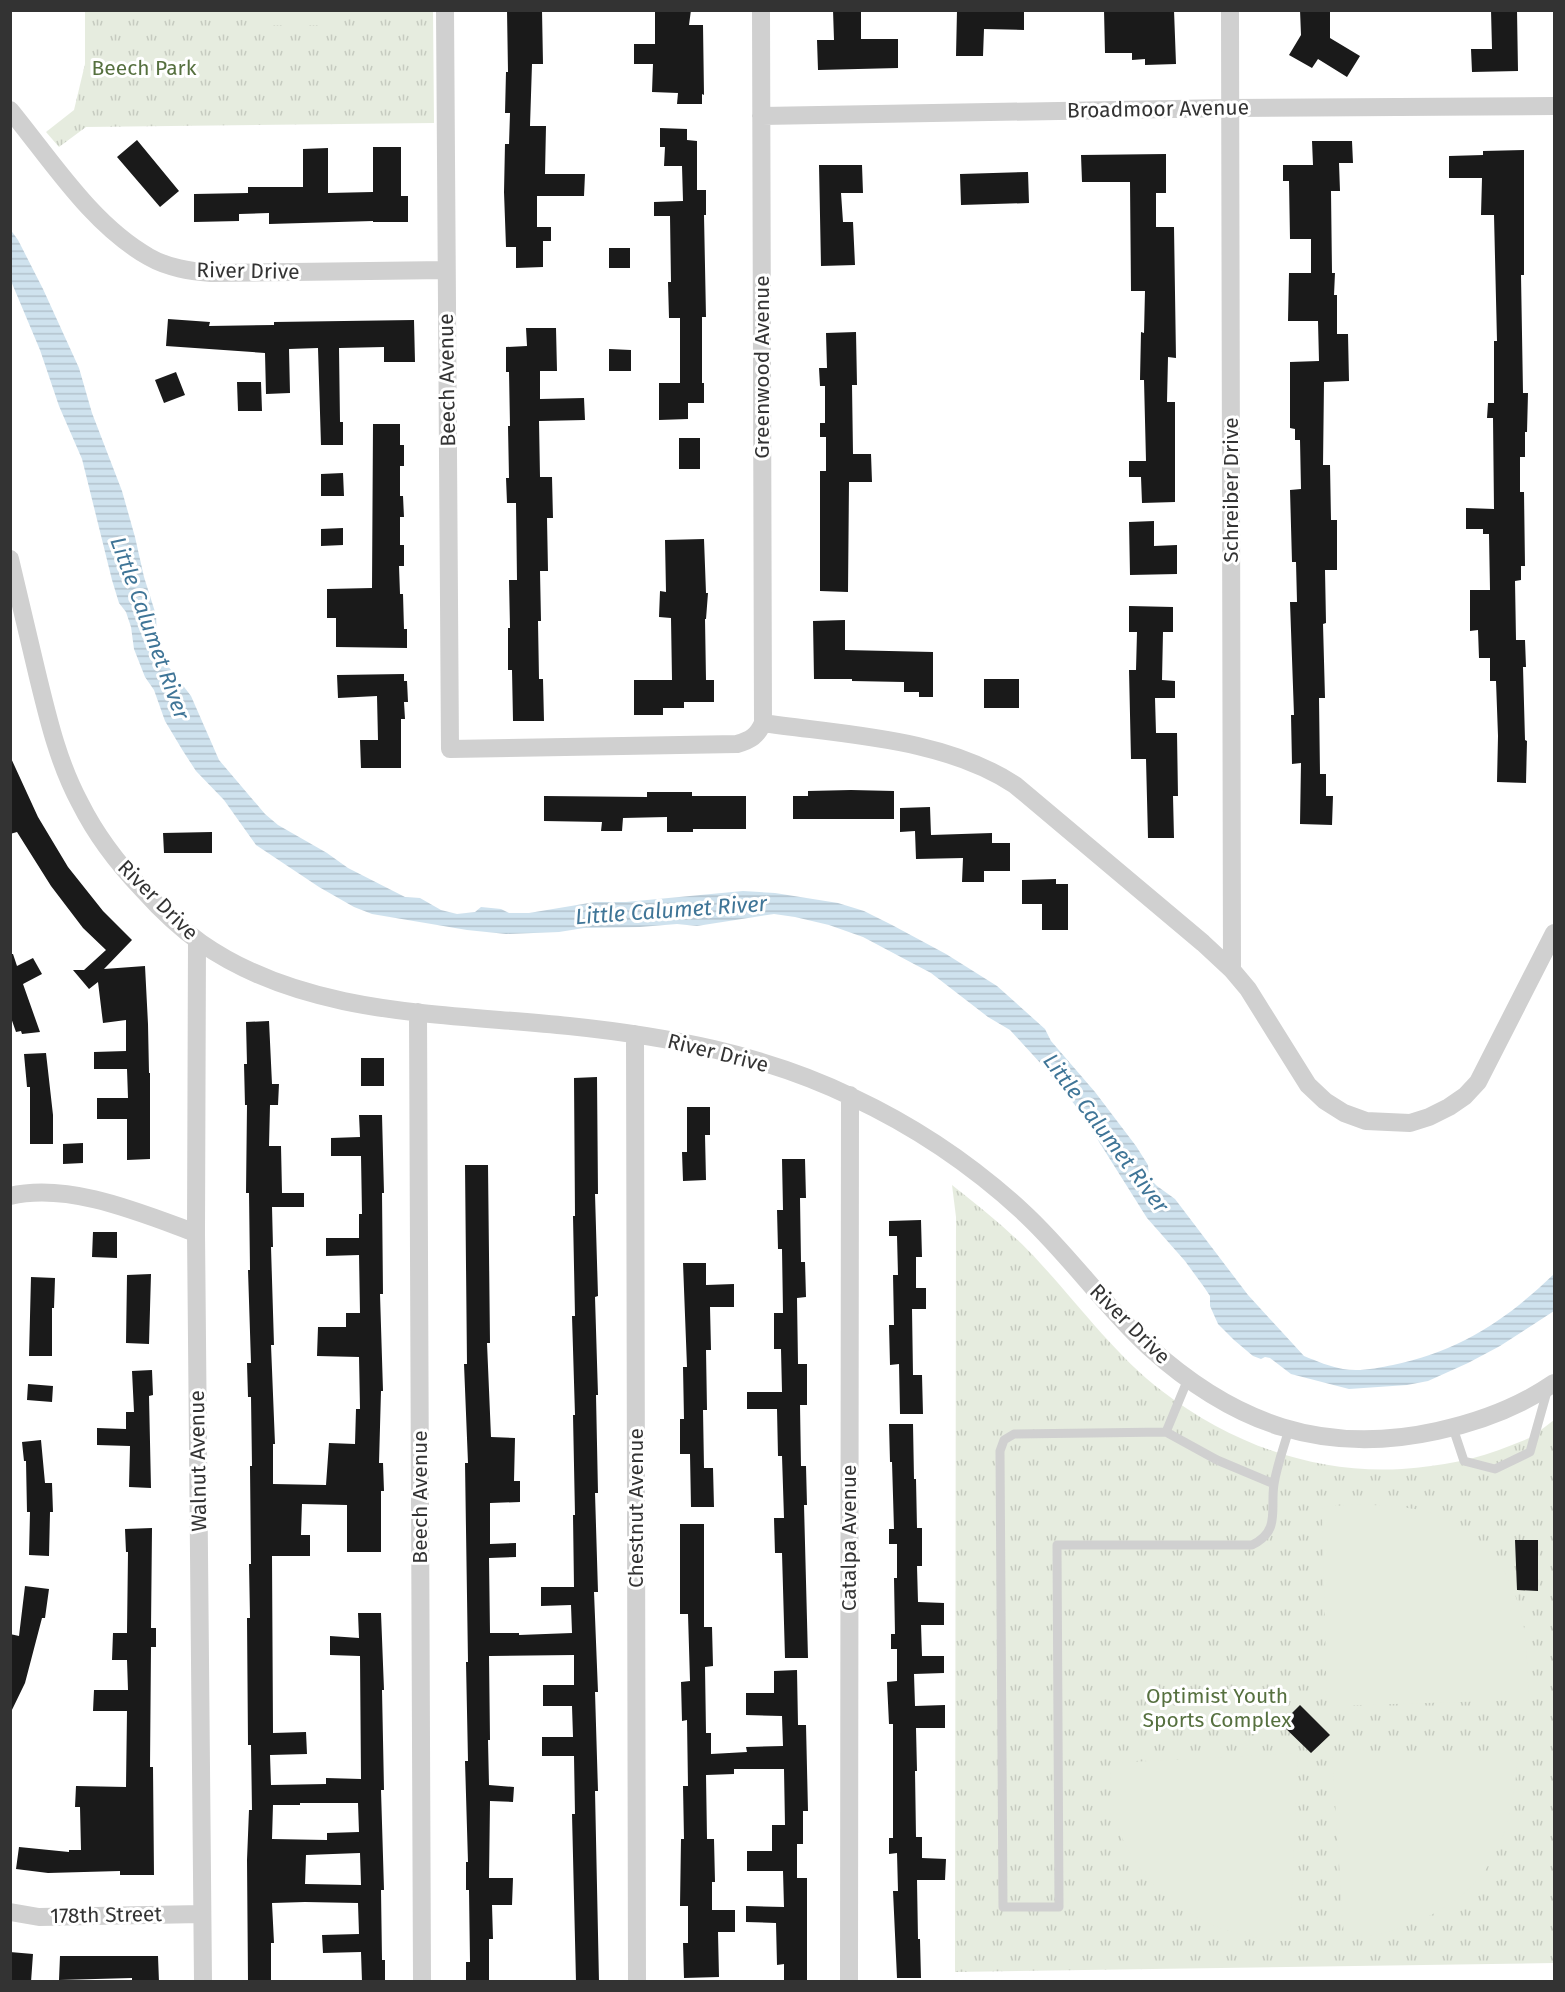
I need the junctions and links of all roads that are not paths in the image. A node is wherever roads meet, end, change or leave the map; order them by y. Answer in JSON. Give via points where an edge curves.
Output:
{"nodes":[{"id":1,"x":445,"y":10,"type":"edge"},
{"id":2,"x":761,"y":10,"type":"edge"},
{"id":3,"x":1230,"y":10,"type":"edge"},
{"id":4,"x":1554,"y":106,"type":"edge"},
{"id":5,"x":1229,"y":108,"type":"junction"},
{"id":6,"x":10,"y":110,"type":"edge"},
{"id":7,"x":761,"y":116,"type":"junction"},
{"id":8,"x":446,"y":270,"type":"junction"},
{"id":9,"x":10,"y":559,"type":"edge"},
{"id":10,"x":763,"y":723,"type":"junction"},
{"id":11,"x":1554,"y":933,"type":"edge"},
{"id":12,"x":197,"y":940,"type":"junction"},
{"id":13,"x":1232,"y":970,"type":"junction"},
{"id":14,"x":418,"y":1012,"type":"junction"},
{"id":15,"x":635,"y":1034,"type":"junction"},
{"id":16,"x":850,"y":1095,"type":"junction"},
{"id":17,"x":10,"y":1196,"type":"edge"},
{"id":18,"x":195,"y":1233,"type":"junction"},
{"id":19,"x":1188,"y":1378,"type":"junction"},
{"id":20,"x":1551,"y":1386,"type":"edge"},
{"id":21,"x":1453,"y":1428,"type":"junction"},
{"id":22,"x":1289,"y":1429,"type":"junction"},
{"id":23,"x":1166,"y":1432,"type":"junction"},
{"id":24,"x":1274,"y":1484,"type":"junction"},
{"id":25,"x":10,"y":1912,"type":"edge"},
{"id":26,"x":202,"y":1914,"type":"junction"},
{"id":27,"x":203,"y":1982,"type":"edge"},
{"id":28,"x":422,"y":1982,"type":"edge"},
{"id":29,"x":637,"y":1982,"type":"edge"},
{"id":30,"x":849,"y":1982,"type":"edge"}],
"edges":[{"from":1,"to":8,"type":"street","name":"Beech Avenue"},
{"from":2,"to":7,"type":"street","name":"Greenwood Avenue"},
{"from":3,"to":5,"type":"street","name":"Schreiber Drive"},
{"from":4,"to":5,"type":"street","name":"Broadmoor Avenue"},
{"from":5,"to":7,"type":"street","name":"Broadmoor Avenue"},
{"from":5,"to":13,"type":"street","name":"Schreiber Drive"},
{"from":6,"to":8,"type":"street","name":"River Drive","via":[[93,213],[150,258],[178,269],[212,273]]},
{"from":7,"to":10,"type":"street","name":"Greenwood Avenue"},
{"from":8,"to":10,"type":"street","name":"Beech Avenue","via":[[450,749],[737,744],[749,741]]},
{"from":9,"to":12,"type":"street","name":"River Drive","via":[[50,727],[80,804],[129,875],[159,908]]},
{"from":10,"to":13,"type":"street","via":[[927,748],[995,772]]},
{"from":11,"to":13,"type":"street","via":[[1478,1082],[1449,1107],[1410,1123],[1366,1121],[1324,1101],[1308,1085],[1248,988]]},
{"from":12,"to":14,"type":"street","name":"River Drive","via":[[234,964],[280,985],[323,997]]},
{"from":12,"to":18,"type":"street","name":"Walnut Avenue"},
{"from":14,"to":15,"type":"street","name":"River Drive"},
{"from":14,"to":28,"type":"street","name":"Beech Avenue"},
{"from":15,"to":16,"type":"street","name":"River Drive","via":[[692,1044],[794,1072]]},
{"from":15,"to":29,"type":"street","name":"Chestnut Avenue"},
{"from":16,"to":19,"type":"street","name":"River Drive","via":[[938,1145],[998,1191],[1049,1238],[1146,1344]]},
{"from":16,"to":30,"type":"street","name":"Catalpa Avenue"},
{"from":17,"to":18,"type":"street","via":[[73,1195],[127,1208]]},
{"from":18,"to":26,"type":"street","name":"Walnut Avenue"},
{"from":19,"to":22,"type":"street","name":"River Drive","via":[[1233,1407]]},
{"from":19,"to":23,"type":"lane"},
{"from":20,"to":21,"type":"street","name":"River Drive","via":[[1514,1407]]},
{"from":20,"to":21,"type":"lane","via":[[1530,1452],[1495,1469],[1464,1461]]},
{"from":21,"to":22,"type":"street","name":"River Drive","via":[[1380,1440],[1340,1440]]},
{"from":22,"to":24,"type":"lane"},
{"from":23,"to":24,"type":"lane","via":[[1217,1460]]},
{"from":23,"to":24,"type":"lane","via":[[1014,1434],[1004,1440],[1000,1451],[1003,1907],[1059,1907],[1057,1545],[1252,1545],[1270,1529]]},
{"from":25,"to":26,"type":"street","name":"178th Street","via":[[39,1917]]},
{"from":26,"to":27,"type":"street","name":"Walnut Avenue"}]}
